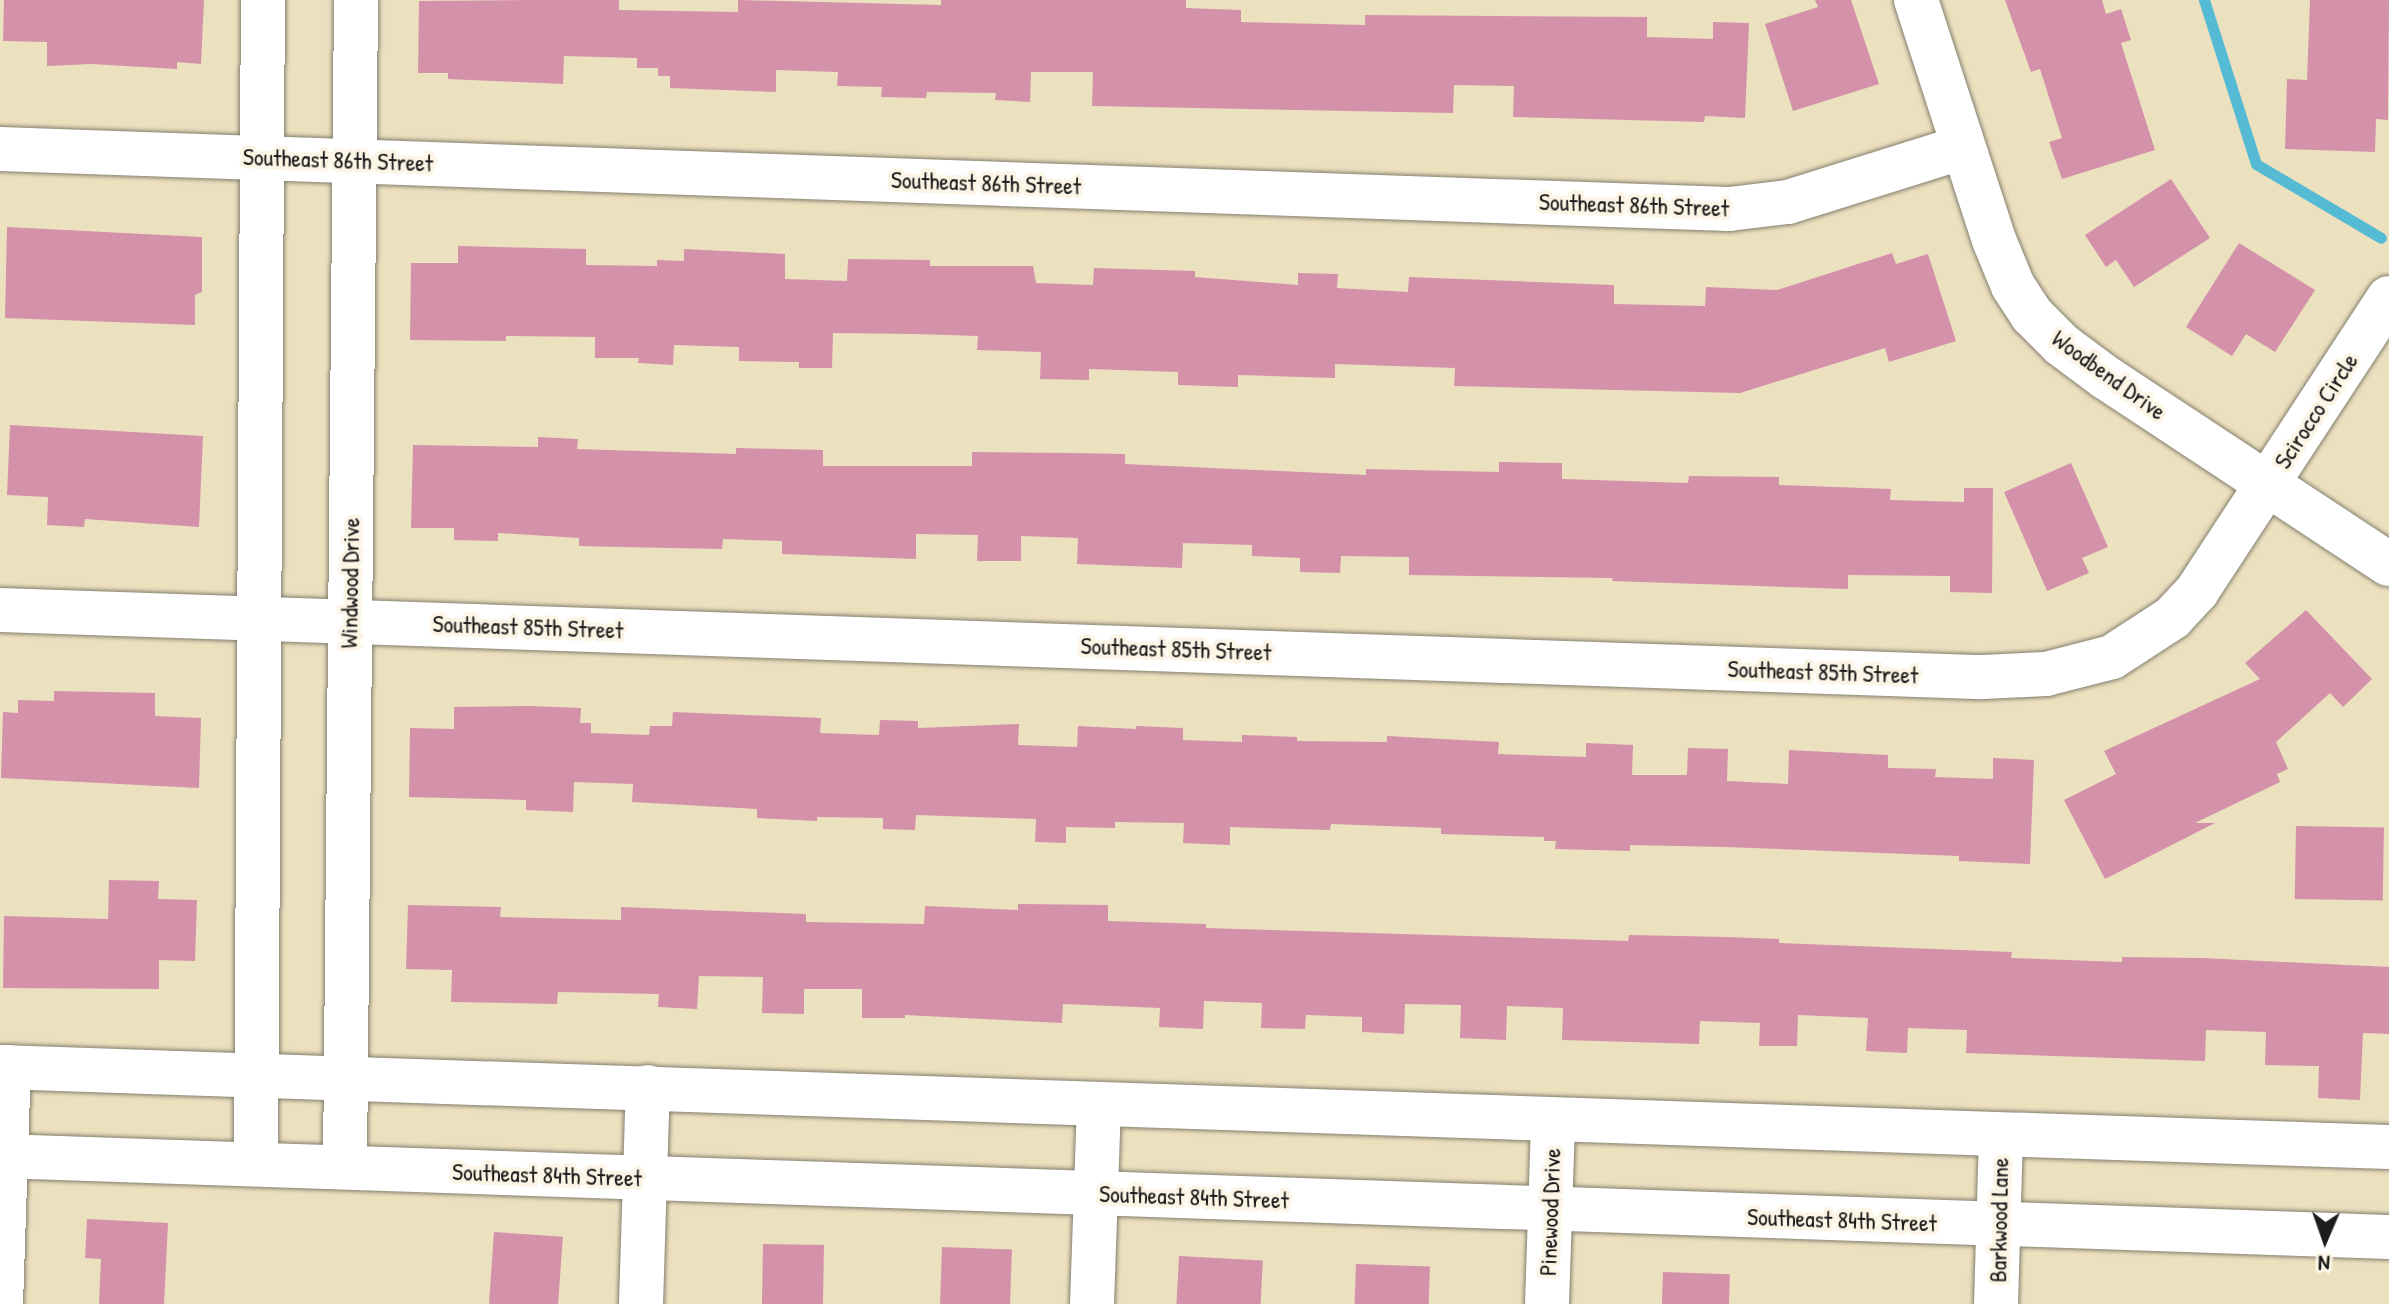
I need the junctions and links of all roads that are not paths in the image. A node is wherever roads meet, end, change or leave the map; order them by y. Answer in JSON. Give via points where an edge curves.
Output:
{"nodes":[{"id":1,"x":263,"y":0,"type":"edge"},
{"id":2,"x":356,"y":0,"type":"edge"},
{"id":3,"x":1916,"y":0,"type":"edge"},
{"id":4,"x":1963,"y":147,"type":"junction"},
{"id":5,"x":0,"y":149,"type":"edge"},
{"id":6,"x":261,"y":158,"type":"junction"},
{"id":7,"x":355,"y":160,"type":"junction"},
{"id":8,"x":2389,"y":298,"type":"edge"},
{"id":9,"x":2268,"y":484,"type":"junction"},
{"id":10,"x":2389,"y":564,"type":"edge"},
{"id":11,"x":0,"y":610,"type":"edge"},
{"id":12,"x":258,"y":619,"type":"junction"},
{"id":13,"x":350,"y":621,"type":"junction"},
{"id":14,"x":4,"y":1067,"type":"edge"},
{"id":15,"x":256,"y":1073,"type":"junction"},
{"id":16,"x":347,"y":1077,"type":"junction"},
{"id":17,"x":648,"y":1087,"type":"junction"},
{"id":18,"x":1099,"y":1104,"type":"junction"},
{"id":19,"x":1553,"y":1121,"type":"junction"},
{"id":20,"x":2001,"y":1136,"type":"junction"},
{"id":21,"x":2389,"y":1147,"type":"edge"},
{"id":22,"x":3,"y":1156,"type":"edge"},
{"id":23,"x":256,"y":1164,"type":"junction"},
{"id":24,"x":345,"y":1167,"type":"junction"},
{"id":25,"x":646,"y":1179,"type":"junction"},
{"id":26,"x":1095,"y":1194,"type":"junction"},
{"id":27,"x":1550,"y":1211,"type":"junction"},
{"id":28,"x":1999,"y":1225,"type":"junction"},
{"id":29,"x":2389,"y":1237,"type":"edge"},
{"id":30,"x":1,"y":1304,"type":"edge"},
{"id":31,"x":641,"y":1304,"type":"edge"},
{"id":32,"x":1092,"y":1304,"type":"edge"},
{"id":33,"x":1547,"y":1304,"type":"edge"},
{"id":34,"x":1996,"y":1304,"type":"edge"}],
"edges":[{"from":1,"to":6,"type":"street"},
{"from":2,"to":7,"type":"street","name":"Windwood Drive"},
{"from":3,"to":4,"type":"street","name":"Woodbend Drive"},
{"from":4,"to":7,"type":"street","name":"Southeast 86th Street","via":[[1788,202],[1729,209]]},
{"from":4,"to":9,"type":"street","name":"Woodbend Drive","via":[[1994,240],[2032,315],[2105,377]]},
{"from":5,"to":6,"type":"street","name":"Southeast 86th Street"},
{"from":6,"to":7,"type":"street","name":"Southeast 86th Street"},
{"from":6,"to":12,"type":"street"},
{"from":7,"to":13,"type":"street","name":"Windwood Drive"},
{"from":8,"to":9,"type":"street","name":"Scirocco Circle"},
{"from":9,"to":10,"type":"street","name":"Woodbend Drive"},
{"from":9,"to":13,"type":"street","name":"Southeast 85th Street","via":[[2197,591],[2172,618],[2112,657],[2079,668],[2018,676]]},
{"from":11,"to":12,"type":"street","name":"Southeast 85th Street"},
{"from":12,"to":13,"type":"street","name":"Southeast 85th Street"},
{"from":12,"to":15,"type":"street"},
{"from":13,"to":16,"type":"street","name":"Windwood Drive"},
{"from":14,"to":15,"type":"street"},
{"from":14,"to":22,"type":"street"},
{"from":15,"to":16,"type":"street"},
{"from":15,"to":23,"type":"street"},
{"from":16,"to":17,"type":"street"},
{"from":16,"to":24,"type":"street","name":"Windwood Drive"},
{"from":17,"to":18,"type":"street"},
{"from":17,"to":25,"type":"street"},
{"from":18,"to":19,"type":"street"},
{"from":18,"to":26,"type":"street"},
{"from":19,"to":20,"type":"street"},
{"from":19,"to":27,"type":"street","name":"Pinewood Drive"},
{"from":20,"to":21,"type":"street"},
{"from":20,"to":28,"type":"street","name":"Barkwood Lane"},
{"from":22,"to":23,"type":"street","name":"Southeast 84th Street"},
{"from":22,"to":30,"type":"street"},
{"from":23,"to":24,"type":"street","name":"Southeast 84th Street"},
{"from":24,"to":25,"type":"street","name":"Southeast 84th Street"},
{"from":25,"to":26,"type":"street","name":"Southeast 84th Street"},
{"from":25,"to":31,"type":"street"},
{"from":26,"to":27,"type":"street","name":"Southeast 84th Street"},
{"from":26,"to":32,"type":"street"},
{"from":27,"to":28,"type":"street","name":"Southeast 84th Street"},
{"from":27,"to":33,"type":"street","name":"Pinewood Drive"},
{"from":28,"to":29,"type":"street","name":"Southeast 84th Street"},
{"from":28,"to":34,"type":"street","name":"Barkwood Lane"}]}
